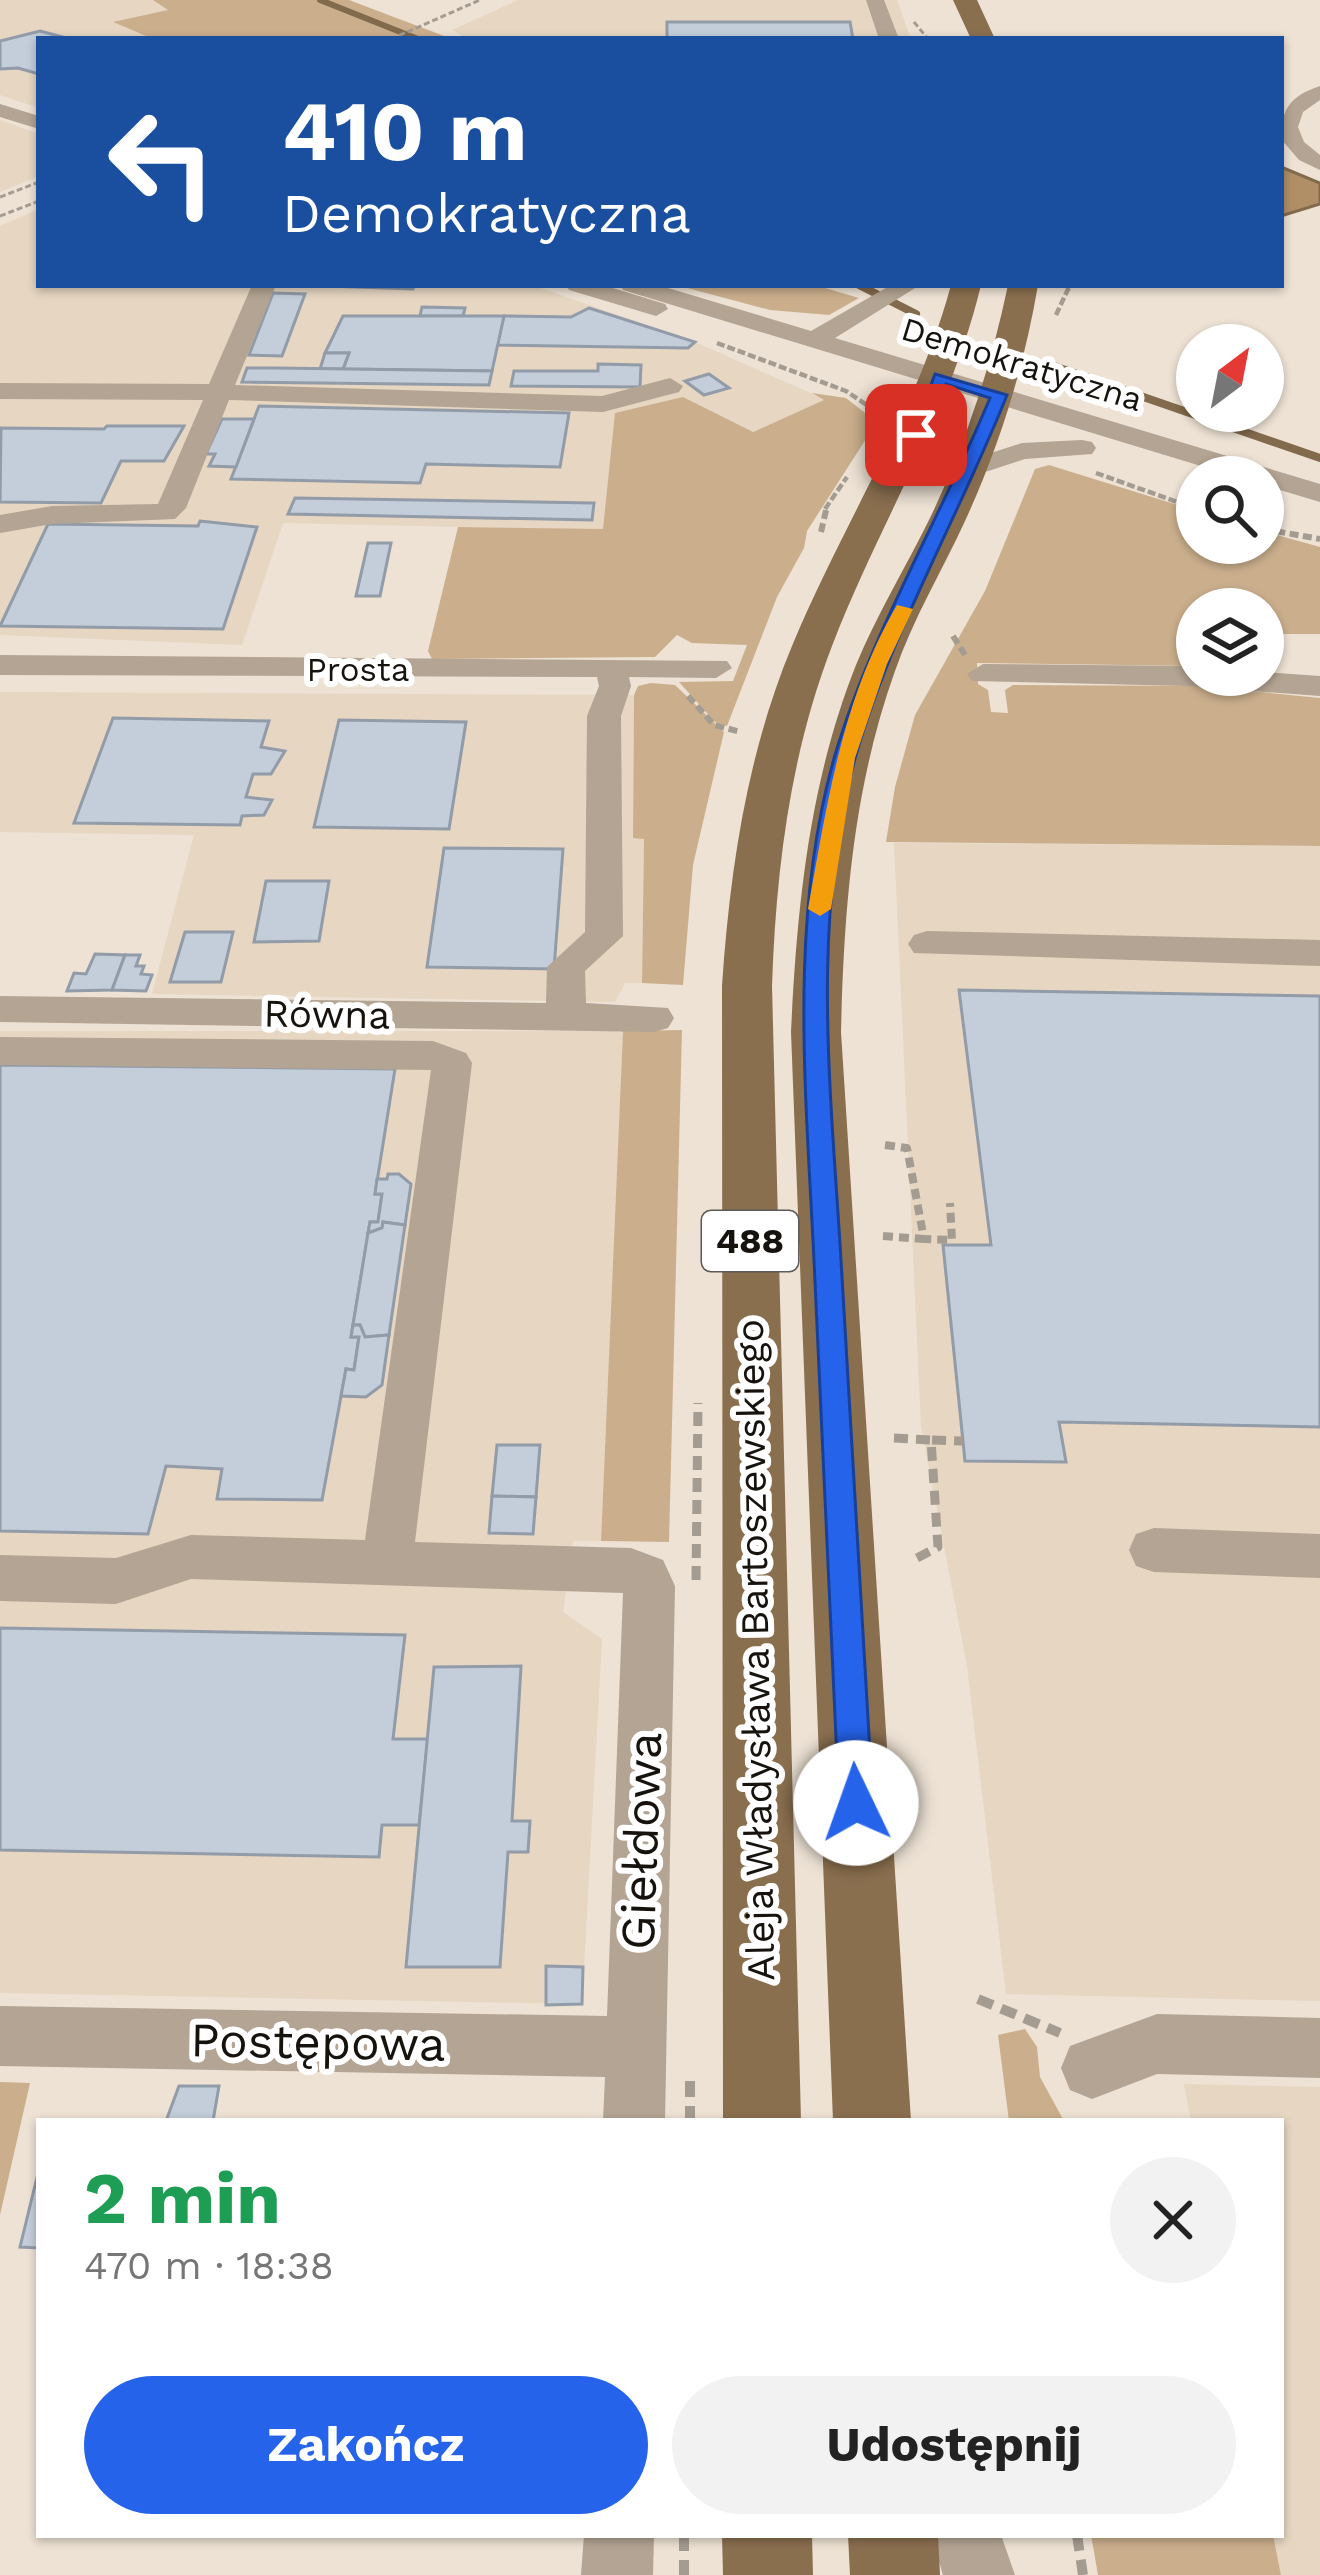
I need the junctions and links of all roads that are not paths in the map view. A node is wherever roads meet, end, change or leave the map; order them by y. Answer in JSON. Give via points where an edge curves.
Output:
{"nodes":[{"id":1,"x":875,"y":0,"type":"edge"},
{"id":2,"x":965,"y":0,"type":"edge"},
{"id":3,"x":888,"y":36,"type":"edge"},
{"id":4,"x":982,"y":36,"type":"edge"},
{"id":5,"x":1320,"y":92,"type":"edge"},
{"id":6,"x":0,"y":110,"type":"edge"},
{"id":7,"x":36,"y":125,"type":"edge"},
{"id":8,"x":36,"y":127,"type":"edge"},
{"id":9,"x":14,"y":137,"type":"dead end"},
{"id":10,"x":1320,"y":164,"type":"edge"},
{"id":11,"x":263,"y":288,"type":"edge"},
{"id":12,"x":587,"y":288,"type":"edge"},
{"id":13,"x":642,"y":288,"type":"edge"},
{"id":14,"x":965,"y":288,"type":"edge"},
{"id":15,"x":1022,"y":288,"type":"edge"},
{"id":16,"x":893,"y":295,"type":"edge"},
{"id":17,"x":957,"y":323,"type":"junction"},
{"id":18,"x":817,"y":338,"type":"junction"},
{"id":19,"x":845,"y":346,"type":"junction"},
{"id":20,"x":670,"y":386,"type":"dead end"},
{"id":21,"x":0,"y":391,"type":"edge"},
{"id":22,"x":220,"y":392,"type":"junction"},
{"id":23,"x":922,"y":398,"type":"junction"},
{"id":24,"x":995,"y":406,"type":"junction"},
{"id":25,"x":1082,"y":448,"type":"junction"},
{"id":26,"x":970,"y":470,"type":"junction"},
{"id":27,"x":1176,"y":477,"type":"edge"},
{"id":28,"x":1320,"y":494,"type":"edge"},
{"id":29,"x":1284,"y":511,"type":"edge"},
{"id":30,"x":1320,"y":521,"type":"edge"},
{"id":31,"x":0,"y":524,"type":"edge"},
{"id":32,"x":0,"y":665,"type":"edge"},
{"id":33,"x":716,"y":668,"type":"dead end"},
{"id":34,"x":611,"y":670,"type":"junction"},
{"id":35,"x":983,"y":674,"type":"dead end"},
{"id":36,"x":1320,"y":686,"type":"edge"},
{"id":37,"x":927,"y":944,"type":"dead end"},
{"id":38,"x":1320,"y":953,"type":"edge"},
{"id":39,"x":0,"y":1009,"type":"edge"},
{"id":40,"x":566,"y":1017,"type":"junction"},
{"id":41,"x":654,"y":1018,"type":"dead end"},
{"id":42,"x":0,"y":1051,"type":"edge"},
{"id":43,"x":1154,"y":1550,"type":"dead end"},
{"id":44,"x":1320,"y":1556,"type":"edge"},
{"id":45,"x":387,"y":1563,"type":"junction"},
{"id":46,"x":0,"y":1578,"type":"edge"},
{"id":47,"x":0,"y":2036,"type":"edge"},
{"id":48,"x":635,"y":2048,"type":"junction"},
{"id":49,"x":1320,"y":2048,"type":"edge"},
{"id":50,"x":1107,"y":2062,"type":"road end"},
{"id":51,"x":634,"y":2118,"type":"edge"},
{"id":52,"x":761,"y":2118,"type":"edge"},
{"id":53,"x":872,"y":2118,"type":"edge"},
{"id":54,"x":619,"y":2538,"type":"edge"},
{"id":55,"x":767,"y":2538,"type":"edge"},
{"id":56,"x":893,"y":2538,"type":"edge"},
{"id":57,"x":967,"y":2538,"type":"edge"},
{"id":58,"x":617,"y":2575,"type":"edge"},
{"id":59,"x":767,"y":2575,"type":"edge"},
{"id":60,"x":896,"y":2575,"type":"edge"},
{"id":61,"x":979,"y":2575,"type":"edge"}],
"edges":[{"from":1,"to":3,"type":"street"},
{"from":2,"to":4,"type":"main road"},
{"from":5,"to":10,"type":"street","via":[[1286,117],[1294,141]]},
{"from":6,"to":7,"type":"street"},
{"from":8,"to":9,"type":"street"},
{"from":11,"to":22,"type":"street"},
{"from":12,"to":23,"type":"street","name":"Demokratyczna"},
{"from":13,"to":18,"type":"street","name":"Demokratyczna"},
{"from":14,"to":17,"type":"main road","name":"Aleja Władysława Bartoszewskiego","number":"488"},
{"from":15,"to":24,"type":"main road","name":"Aleja Władysława Bartoszewskiego","number":"488"},
{"from":16,"to":18,"type":"street"},
{"from":17,"to":19,"type":"street","via":[[914,342]]},
{"from":17,"to":23,"type":"main road","name":"Aleja Władysława Bartoszewskiego","number":"488"},
{"from":18,"to":19,"type":"street","name":"Demokratyczna"},
{"from":19,"to":23,"type":"street","name":"Demokratyczna"},
{"from":20,"to":22,"type":"street","via":[[603,404]]},
{"from":21,"to":22,"type":"street"},
{"from":22,"to":31,"type":"street","via":[[165,513]]},
{"from":23,"to":24,"type":"street","name":"Demokratyczna"},
{"from":23,"to":52,"type":"main road","name":"Aleja Władysława Bartoszewskiego","number":"488","via":[[813,643],[773,764],[752,888]]},
{"from":24,"to":25,"type":"street","name":"Demokratyczna"},
{"from":24,"to":26,"type":"main road","name":"Aleja Władysława Bartoszewskiego","number":"488"},
{"from":24,"to":28,"type":"street","name":"Demokratyczna"},
{"from":25,"to":26,"type":"street","via":[[1035,448]]},
{"from":25,"to":27,"type":"street","name":"Demokratyczna"},
{"from":26,"to":53,"type":"main road","name":"Aleja Władysława Bartoszewskiego","number":"488","via":[[866,695],[832,812],[820,897],[815,1032]]},
{"from":29,"to":30,"type":"street"},
{"from":32,"to":34,"type":"street","name":"Prosta"},
{"from":33,"to":34,"type":"street","name":"Prosta"},
{"from":34,"to":40,"type":"street","via":[[604,936],[566,967]]},
{"from":35,"to":36,"type":"street"},
{"from":37,"to":38,"type":"street"},
{"from":39,"to":40,"type":"street","name":"Równa"},
{"from":40,"to":41,"type":"street","name":"Równa"},
{"from":42,"to":45,"type":"street","via":[[433,1055],[452,1063]]},
{"from":43,"to":44,"type":"street"},
{"from":45,"to":46,"type":"street","via":[[191,1557],[116,1582]]},
{"from":45,"to":48,"type":"street","name":"Giełdowa","via":[[645,1576]]},
{"from":47,"to":48,"type":"street","name":"Postępowa"},
{"from":48,"to":51,"type":"street","name":"Giełdowa"},
{"from":49,"to":50,"type":"street","via":[[1157,2044]]},
{"from":54,"to":58,"type":"street"},
{"from":55,"to":59,"type":"main road"},
{"from":56,"to":60,"type":"main road"},
{"from":57,"to":61,"type":"street"}]}
